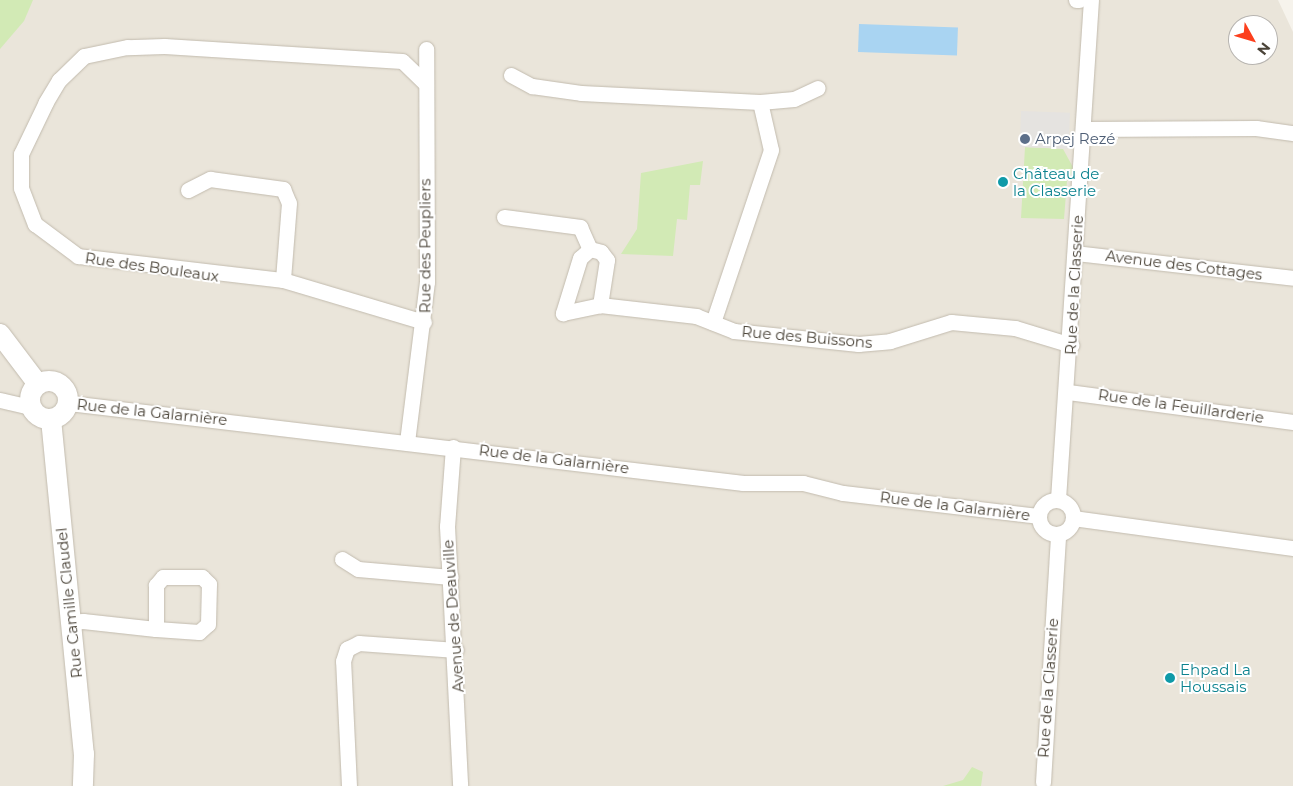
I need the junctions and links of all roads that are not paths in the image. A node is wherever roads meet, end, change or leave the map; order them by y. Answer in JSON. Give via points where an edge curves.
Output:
{"nodes":[{"id":1,"x":1091,"y":0,"type":"edge"},
{"id":2,"x":426,"y":49,"type":"dead end"},
{"id":3,"x":511,"y":75,"type":"dead end"},
{"id":4,"x":424,"y":82,"type":"junction"},
{"id":5,"x":818,"y":88,"type":"dead end"},
{"id":6,"x":760,"y":102,"type":"junction"},
{"id":7,"x":1084,"y":129,"type":"junction"},
{"id":8,"x":1293,"y":133,"type":"edge"},
{"id":9,"x":188,"y":190,"type":"dead end"},
{"id":10,"x":504,"y":217,"type":"dead end"},
{"id":11,"x":590,"y":249,"type":"junction"},
{"id":12,"x":1075,"y":253,"type":"junction"},
{"id":13,"x":1293,"y":278,"type":"edge"},
{"id":14,"x":282,"y":280,"type":"junction"},
{"id":15,"x":600,"y":305,"type":"junction"},
{"id":16,"x":424,"y":322,"type":"junction"},
{"id":17,"x":713,"y":322,"type":"junction"},
{"id":18,"x":0,"y":334,"type":"edge"},
{"id":19,"x":1071,"y":345,"type":"junction"},
{"id":20,"x":38,"y":384,"type":"junction"},
{"id":21,"x":1068,"y":392,"type":"junction"},
{"id":22,"x":0,"y":400,"type":"edge"},
{"id":23,"x":69,"y":403,"type":"junction"},
{"id":24,"x":31,"y":407,"type":"junction"},
{"id":25,"x":50,"y":419,"type":"junction"},
{"id":26,"x":1293,"y":422,"type":"edge"},
{"id":27,"x":407,"y":442,"type":"junction"},
{"id":28,"x":453,"y":447,"type":"junction"},
{"id":29,"x":1058,"y":499,"type":"junction"},
{"id":30,"x":1038,"y":516,"type":"junction"},
{"id":31,"x":1073,"y":518,"type":"junction"},
{"id":32,"x":1058,"y":534,"type":"junction"},
{"id":33,"x":1293,"y":548,"type":"edge"},
{"id":34,"x":342,"y":558,"type":"dead end"},
{"id":35,"x":451,"y":577,"type":"junction"},
{"id":36,"x":72,"y":622,"type":"junction"},
{"id":37,"x":156,"y":629,"type":"junction"},
{"id":38,"x":456,"y":650,"type":"junction"},
{"id":39,"x":1044,"y":785,"type":"edge"},
{"id":40,"x":83,"y":786,"type":"edge"},
{"id":41,"x":349,"y":786,"type":"edge"},
{"id":42,"x":460,"y":786,"type":"edge"}],
"edges":[{"from":1,"to":7,"type":"street","name":"Rue de la Classerie"},
{"from":2,"to":4,"type":"street","name":"Rue des Peupliers"},
{"from":3,"to":6,"type":"street","via":[[532,86],[610,96]]},
{"from":4,"to":14,"type":"street","name":"Rue des Bouleaux","via":[[402,61],[164,46],[127,47],[84,56],[59,80],[21,154],[21,188],[35,224],[59,246],[78,256],[108,262]]},
{"from":4,"to":16,"type":"street","name":"Rue des Peupliers"},
{"from":5,"to":6,"type":"street","via":[[794,99]]},
{"from":6,"to":17,"type":"street","via":[[771,150]]},
{"from":7,"to":8,"type":"street","via":[[1256,128]]},
{"from":7,"to":12,"type":"street","name":"Rue de la Classerie"},
{"from":9,"to":14,"type":"street","via":[[210,179],[269,183],[283,189],[289,202]]},
{"from":10,"to":11,"type":"street","via":[[580,227]]},
{"from":11,"to":15,"type":"street","via":[[601,252],[607,260]]},
{"from":11,"to":15,"type":"street","name":"Rue des Buissons","via":[[580,258],[563,313]]},
{"from":12,"to":13,"type":"street","name":"Avenue des Cottages"},
{"from":12,"to":19,"type":"street","name":"Rue de la Classerie"},
{"from":14,"to":16,"type":"street","name":"Rue des Bouleaux"},
{"from":15,"to":17,"type":"street","name":"Rue des Buissons"},
{"from":16,"to":27,"type":"street","name":"Rue des Peupliers"},
{"from":17,"to":19,"type":"street","name":"Rue des Buissons","via":[[734,331],[869,344],[951,322],[1015,328]]},
{"from":18,"to":20,"type":"street"},
{"from":19,"to":21,"type":"street","name":"Rue de la Classerie"},
{"from":20,"to":23,"type":"street","via":[[59,383]]},
{"from":20,"to":24,"type":"street","via":[[31,395]]},
{"from":21,"to":26,"type":"street","name":"Rue de la Feuillarderie"},
{"from":21,"to":29,"type":"street","name":"Rue de la Classerie"},
{"from":22,"to":24,"type":"street"},
{"from":23,"to":25,"type":"street","via":[[63,414]]},
{"from":23,"to":27,"type":"street","name":"Rue de la Galarnière"},
{"from":24,"to":25,"type":"street","via":[[40,417]]},
{"from":25,"to":36,"type":"street","name":"Rue Camille Claudel"},
{"from":27,"to":28,"type":"street","name":"Rue de la Galarnière"},
{"from":28,"to":30,"type":"street","name":"Rue de la Galarnière","via":[[743,483],[803,483],[843,494]]},
{"from":28,"to":35,"type":"street","name":"Avenue de Deauville","via":[[446,526]]},
{"from":29,"to":30,"type":"street","via":[[1044,504]]},
{"from":29,"to":31,"type":"street","via":[[1069,505]]},
{"from":30,"to":32,"type":"street","via":[[1043,528]]},
{"from":31,"to":32,"type":"street","via":[[1067,530]]},
{"from":31,"to":33,"type":"street"},
{"from":32,"to":39,"type":"street","name":"Rue de la Classerie"},
{"from":34,"to":35,"type":"street","via":[[358,569]]},
{"from":35,"to":38,"type":"street","name":"Avenue de Deauville"},
{"from":36,"to":37,"type":"street"},
{"from":36,"to":40,"type":"street","name":"Rue Camille Claudel"},
{"from":37,"to":37,"type":"street","via":[[199,632],[208,624],[209,584],[202,577],[163,577],[156,585]]},
{"from":38,"to":41,"type":"street","via":[[359,643],[347,649],[343,662]]},
{"from":38,"to":42,"type":"street","name":"Avenue de Deauville"}]}
